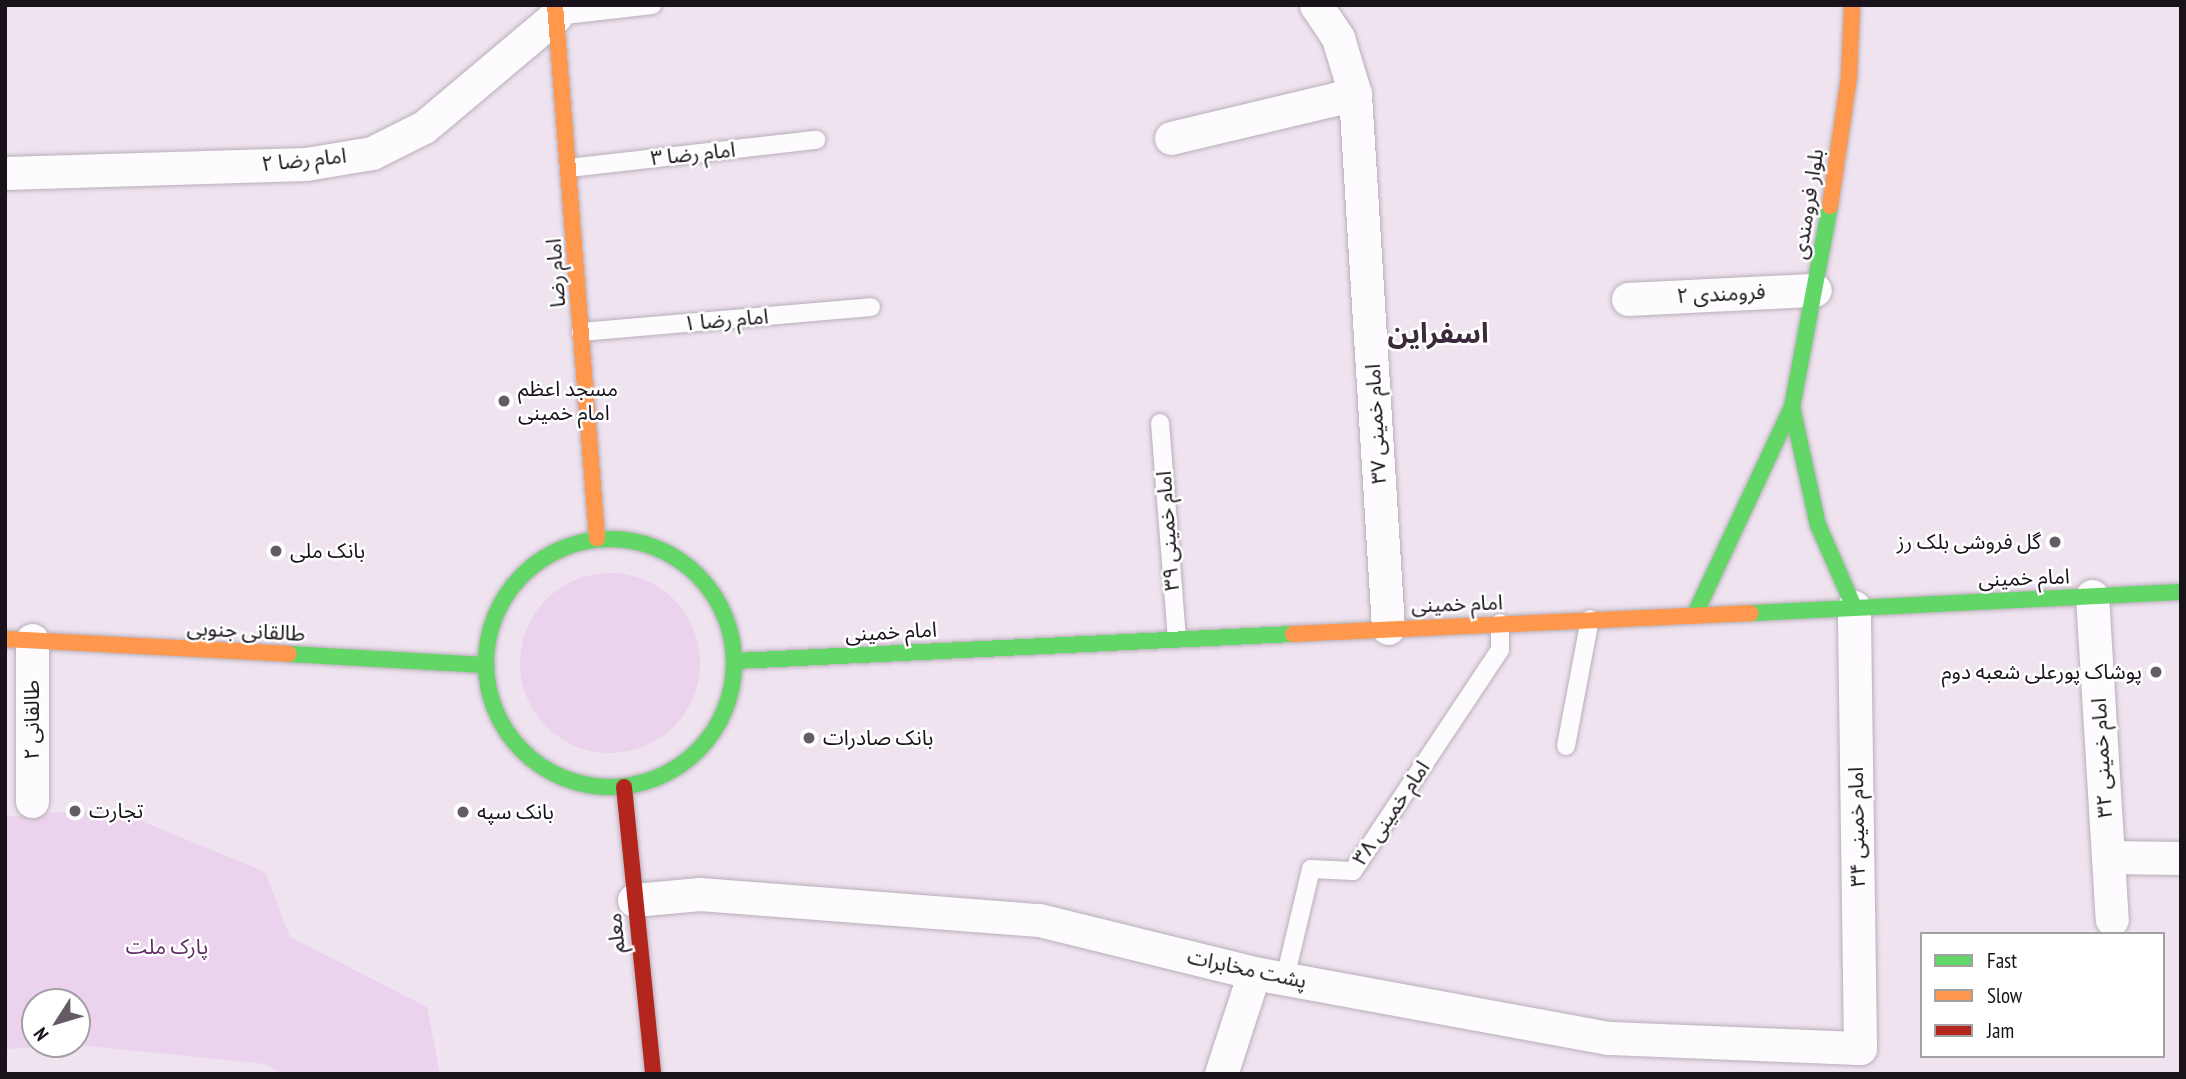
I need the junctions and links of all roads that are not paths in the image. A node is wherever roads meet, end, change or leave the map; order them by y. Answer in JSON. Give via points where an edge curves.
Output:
{"nodes":[{"id":1,"x":652,"y":5,"type":"edge"},
{"id":2,"x":1316,"y":5,"type":"edge"},
{"id":3,"x":1852,"y":5,"type":"edge"},
{"id":4,"x":555,"y":11,"type":"edge"},
{"id":5,"x":1354,"y":94,"type":"junction"},
{"id":6,"x":1171,"y":138,"type":"dead end"},
{"id":7,"x":816,"y":140,"type":"dead end"},
{"id":8,"x":569,"y":168,"type":"junction"},
{"id":9,"x":5,"y":173,"type":"edge"},
{"id":10,"x":1815,"y":290,"type":"junction"},
{"id":11,"x":1628,"y":299,"type":"dead end"},
{"id":12,"x":871,"y":307,"type":"dead end"},
{"id":13,"x":581,"y":332,"type":"junction"},
{"id":14,"x":1791,"y":407,"type":"junction"},
{"id":15,"x":1160,"y":423,"type":"dead end"},
{"id":16,"x":597,"y":538,"type":"junction"},
{"id":17,"x":2181,"y":592,"type":"edge"},
{"id":18,"x":2092,"y":596,"type":"junction"},
{"id":19,"x":1854,"y":607,"type":"junction"},
{"id":20,"x":1695,"y":614,"type":"junction"},
{"id":21,"x":1590,"y":619,"type":"junction"},
{"id":22,"x":1500,"y":623,"type":"junction"},
{"id":23,"x":1388,"y":628,"type":"junction"},
{"id":24,"x":1177,"y":638,"type":"junction"},
{"id":25,"x":19,"y":639,"type":"edge"},
{"id":26,"x":736,"y":661,"type":"junction"},
{"id":27,"x":485,"y":664,"type":"junction"},
{"id":28,"x":1566,"y":746,"type":"dead end"},
{"id":29,"x":624,"y":787,"type":"junction"},
{"id":30,"x":32,"y":801,"type":"dead end"},
{"id":31,"x":2108,"y":857,"type":"junction"},
{"id":32,"x":2181,"y":858,"type":"edge"},
{"id":33,"x":634,"y":900,"type":"junction"},
{"id":34,"x":2112,"y":919,"type":"dead end"},
{"id":35,"x":1269,"y":975,"type":"junction"},
{"id":36,"x":1860,"y":1048,"type":"joint"},
{"id":37,"x":653,"y":1074,"type":"edge"},
{"id":38,"x":1222,"y":1074,"type":"edge"}],
"edges":[{"from":1,"to":4,"type":"lane"},
{"from":2,"to":5,"type":"street","name":"امام خمینی ۳۷","via":[[1338,38]]},
{"from":3,"to":10,"type":"main road","name":"بلوار فرومندی","via":[[1849,77]]},
{"from":4,"to":8,"type":"main road","name":"امام رضا"},
{"from":4,"to":9,"type":"street","name":"امام رضا ۲","via":[[424,127],[372,153],[306,164]]},
{"from":5,"to":6,"type":"street"},
{"from":5,"to":23,"type":"street","name":"امام خمینی ۳۷"},
{"from":7,"to":8,"type":"lane","name":"امام رضا ۳"},
{"from":8,"to":13,"type":"main road","name":"امام رضا"},
{"from":10,"to":11,"type":"street","name":"فرومندی ۲"},
{"from":10,"to":14,"type":"main road","name":"بلوار فرومندی"},
{"from":12,"to":13,"type":"lane","name":"امام رضا ۱"},
{"from":13,"to":16,"type":"main road","name":"امام رضا"},
{"from":14,"to":19,"type":"main road","via":[[1818,525]]},
{"from":14,"to":20,"type":"main road"},
{"from":15,"to":24,"type":"lane","name":"امام خمینی ۳۹"},
{"from":16,"to":26,"type":"main road","via":[[638,541],[677,556],[713,593],[728,620]]},
{"from":16,"to":27,"type":"main road","via":[[561,547],[505,594],[490,628]]},
{"from":17,"to":18,"type":"main road","name":"امام خمینی"},
{"from":18,"to":19,"type":"main road","name":"امام خمینی"},
{"from":18,"to":31,"type":"street","name":"امام خمینی ۳۲"},
{"from":19,"to":20,"type":"main road","name":"امام خمینی"},
{"from":19,"to":36,"type":"street","name":"امام خمینی ۳۴"},
{"from":20,"to":21,"type":"main road","name":"امام خمینی"},
{"from":21,"to":22,"type":"main road","name":"امام خمینی"},
{"from":21,"to":28,"type":"lane"},
{"from":22,"to":23,"type":"main road","name":"امام خمینی"},
{"from":22,"to":35,"type":"lane","name":"امام خمینی ۳۸","via":[[1500,650],[1353,871],[1311,869]]},
{"from":23,"to":24,"type":"main road","name":"امام خمینی"},
{"from":24,"to":26,"type":"main road","name":"امام خمینی"},
{"from":25,"to":27,"type":"main road","name":"طالقانی جنوبی"},
{"from":25,"to":30,"type":"street","name":"طالقانی ۲"},
{"from":26,"to":29,"type":"main road","via":[[731,698],[716,731],[699,750],[660,778]]},
{"from":27,"to":29,"type":"main road","via":[[493,706],[513,741],[534,760],[583,785]]},
{"from":29,"to":33,"type":"main road","name":"معلم"},
{"from":31,"to":32,"type":"street"},
{"from":31,"to":34,"type":"street","name":"امام خمینی ۳۲"},
{"from":33,"to":35,"type":"street","name":"پشت مخابرات","via":[[700,894],[1039,920]]},
{"from":33,"to":37,"type":"main road","name":"معلم"},
{"from":35,"to":36,"type":"street","name":"پشت مخابرات","via":[[1608,1038]]},
{"from":35,"to":38,"type":"street"}]}
